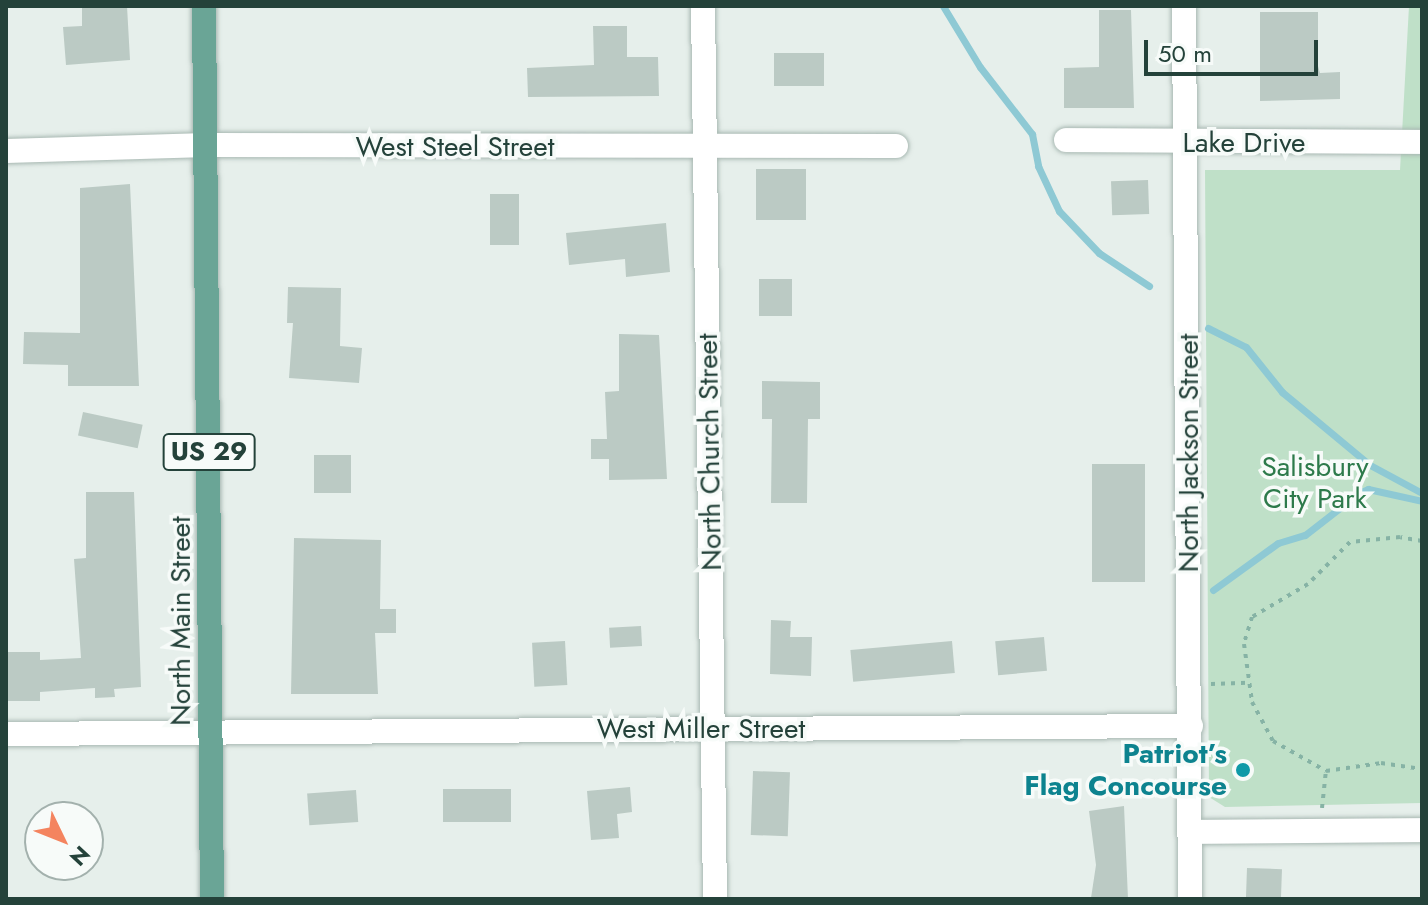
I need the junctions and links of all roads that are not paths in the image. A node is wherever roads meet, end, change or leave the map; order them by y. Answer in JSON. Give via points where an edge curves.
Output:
{"nodes":[{"id":1,"x":204,"y":6,"type":"edge"},
{"id":2,"x":703,"y":6,"type":"edge"},
{"id":3,"x":1184,"y":6,"type":"edge"},
{"id":4,"x":1066,"y":140,"type":"dead end"},
{"id":5,"x":1422,"y":142,"type":"edge"},
{"id":6,"x":1186,"y":144,"type":"junction"},
{"id":7,"x":207,"y":145,"type":"junction"},
{"id":8,"x":896,"y":146,"type":"dead end"},
{"id":9,"x":703,"y":149,"type":"junction"},
{"id":10,"x":6,"y":151,"type":"edge"},
{"id":11,"x":1191,"y":726,"type":"junction"},
{"id":12,"x":715,"y":729,"type":"junction"},
{"id":13,"x":211,"y":733,"type":"junction"},
{"id":14,"x":6,"y":734,"type":"edge"},
{"id":15,"x":1422,"y":830,"type":"edge"},
{"id":16,"x":1192,"y":832,"type":"junction"},
{"id":17,"x":212,"y":899,"type":"edge"},
{"id":18,"x":715,"y":899,"type":"edge"},
{"id":19,"x":1190,"y":899,"type":"edge"}],
"edges":[{"from":1,"to":7,"type":"main road","name":"North Main Street","number":"US 29"},
{"from":2,"to":9,"type":"street","name":"North Church Street"},
{"from":3,"to":6,"type":"street","name":"North Jackson Street"},
{"from":4,"to":6,"type":"street","name":"Lake Drive"},
{"from":5,"to":6,"type":"street","name":"Lake Drive"},
{"from":6,"to":11,"type":"street","name":"North Jackson Street"},
{"from":7,"to":9,"type":"street","name":"West Steel Street"},
{"from":7,"to":10,"type":"street","name":"West Steel Street"},
{"from":7,"to":13,"type":"main road","name":"North Main Street","number":"US 29"},
{"from":8,"to":9,"type":"street"},
{"from":9,"to":12,"type":"street","name":"North Church Street"},
{"from":11,"to":12,"type":"street","name":"West Miller Street"},
{"from":11,"to":16,"type":"street","name":"North Jackson Street"},
{"from":12,"to":13,"type":"street","name":"West Miller Street"},
{"from":12,"to":18,"type":"street","name":"North Church Street"},
{"from":13,"to":14,"type":"street","name":"West Miller Street"},
{"from":13,"to":17,"type":"main road","name":"North Main Street","number":"US 29"},
{"from":15,"to":16,"type":"street"},
{"from":16,"to":19,"type":"street","name":"North Jackson Street"}]}
